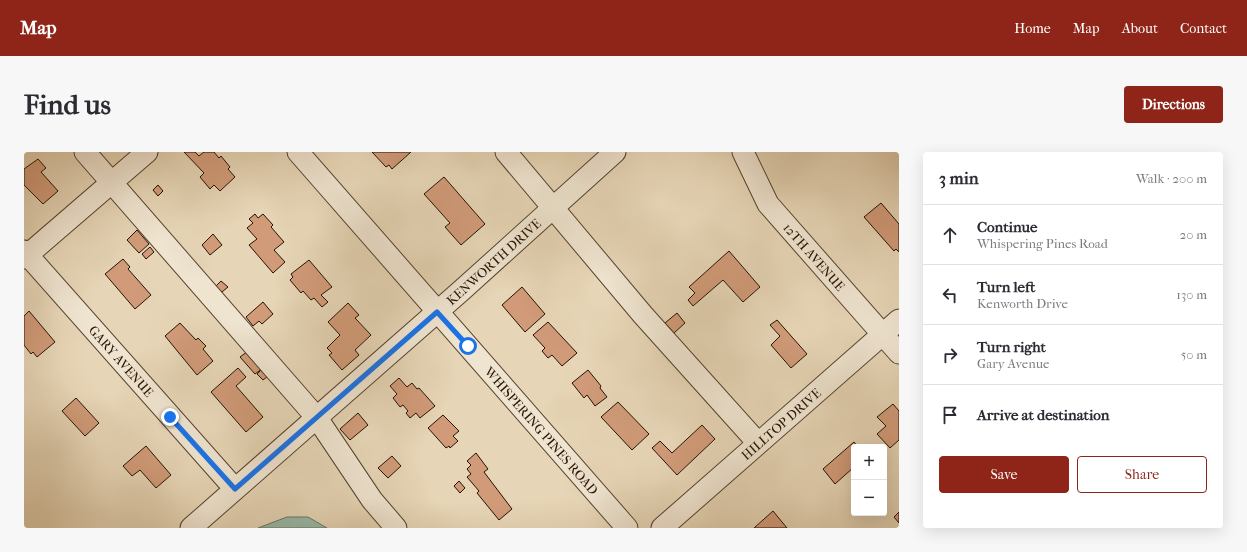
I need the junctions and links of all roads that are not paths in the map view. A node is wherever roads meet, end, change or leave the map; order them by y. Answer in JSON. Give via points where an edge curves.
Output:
{"nodes":[{"id":1,"x":85,"y":152,"type":"edge"},
{"id":2,"x":147,"y":152,"type":"edge"},
{"id":3,"x":298,"y":152,"type":"edge"},
{"id":4,"x":506,"y":152,"type":"edge"},
{"id":5,"x":615,"y":152,"type":"edge"},
{"id":6,"x":743,"y":152,"type":"edge"},
{"id":7,"x":112,"y":182,"type":"junction"},
{"id":8,"x":552,"y":209,"type":"junction"},
{"id":9,"x":25,"y":255,"type":"edge"},
{"id":10,"x":437,"y":312,"type":"junction"},
{"id":11,"x":899,"y":320,"type":"edge"},
{"id":12,"x":883,"y":334,"type":"junction"},
{"id":13,"x":899,"y":353,"type":"edge"},
{"id":14,"x":317,"y":418,"type":"junction"},
{"id":15,"x":758,"y":443,"type":"junction"},
{"id":16,"x":235,"y":489,"type":"junction"},
{"id":17,"x":191,"y":528,"type":"edge"},
{"id":18,"x":396,"y":528,"type":"edge"},
{"id":19,"x":626,"y":528,"type":"edge"},
{"id":20,"x":662,"y":528,"type":"edge"}],
"edges":[{"from":1,"to":7,"type":"street"},
{"from":2,"to":7,"type":"street"},
{"from":3,"to":10,"type":"street","name":"WHISPERING PINES ROAD"},
{"from":4,"to":8,"type":"street"},
{"from":5,"to":8,"type":"street","name":"KENWORTH DRIVE"},
{"from":6,"to":12,"type":"street","name":"12TH AVENUE","via":[[768,204]]},
{"from":7,"to":9,"type":"street"},
{"from":7,"to":14,"type":"street"},
{"from":8,"to":10,"type":"street","name":"KENWORTH DRIVE"},
{"from":8,"to":15,"type":"street"},
{"from":9,"to":16,"type":"street","name":"GARY AVENUE"},
{"from":10,"to":14,"type":"street","name":"KENWORTH DRIVE"},
{"from":10,"to":19,"type":"street","name":"WHISPERING PINES ROAD"},
{"from":11,"to":12,"type":"street","name":"HILLTOP DRIVE"},
{"from":12,"to":13,"type":"street","name":"12TH AVENUE"},
{"from":12,"to":15,"type":"street","name":"HILLTOP DRIVE"},
{"from":14,"to":16,"type":"street","name":"KENWORTH DRIVE"},
{"from":14,"to":18,"type":"street","via":[[372,500]]},
{"from":15,"to":20,"type":"street","name":"HILLTOP DRIVE"},
{"from":16,"to":17,"type":"street","name":"KENWORTH DRIVE"}]}
